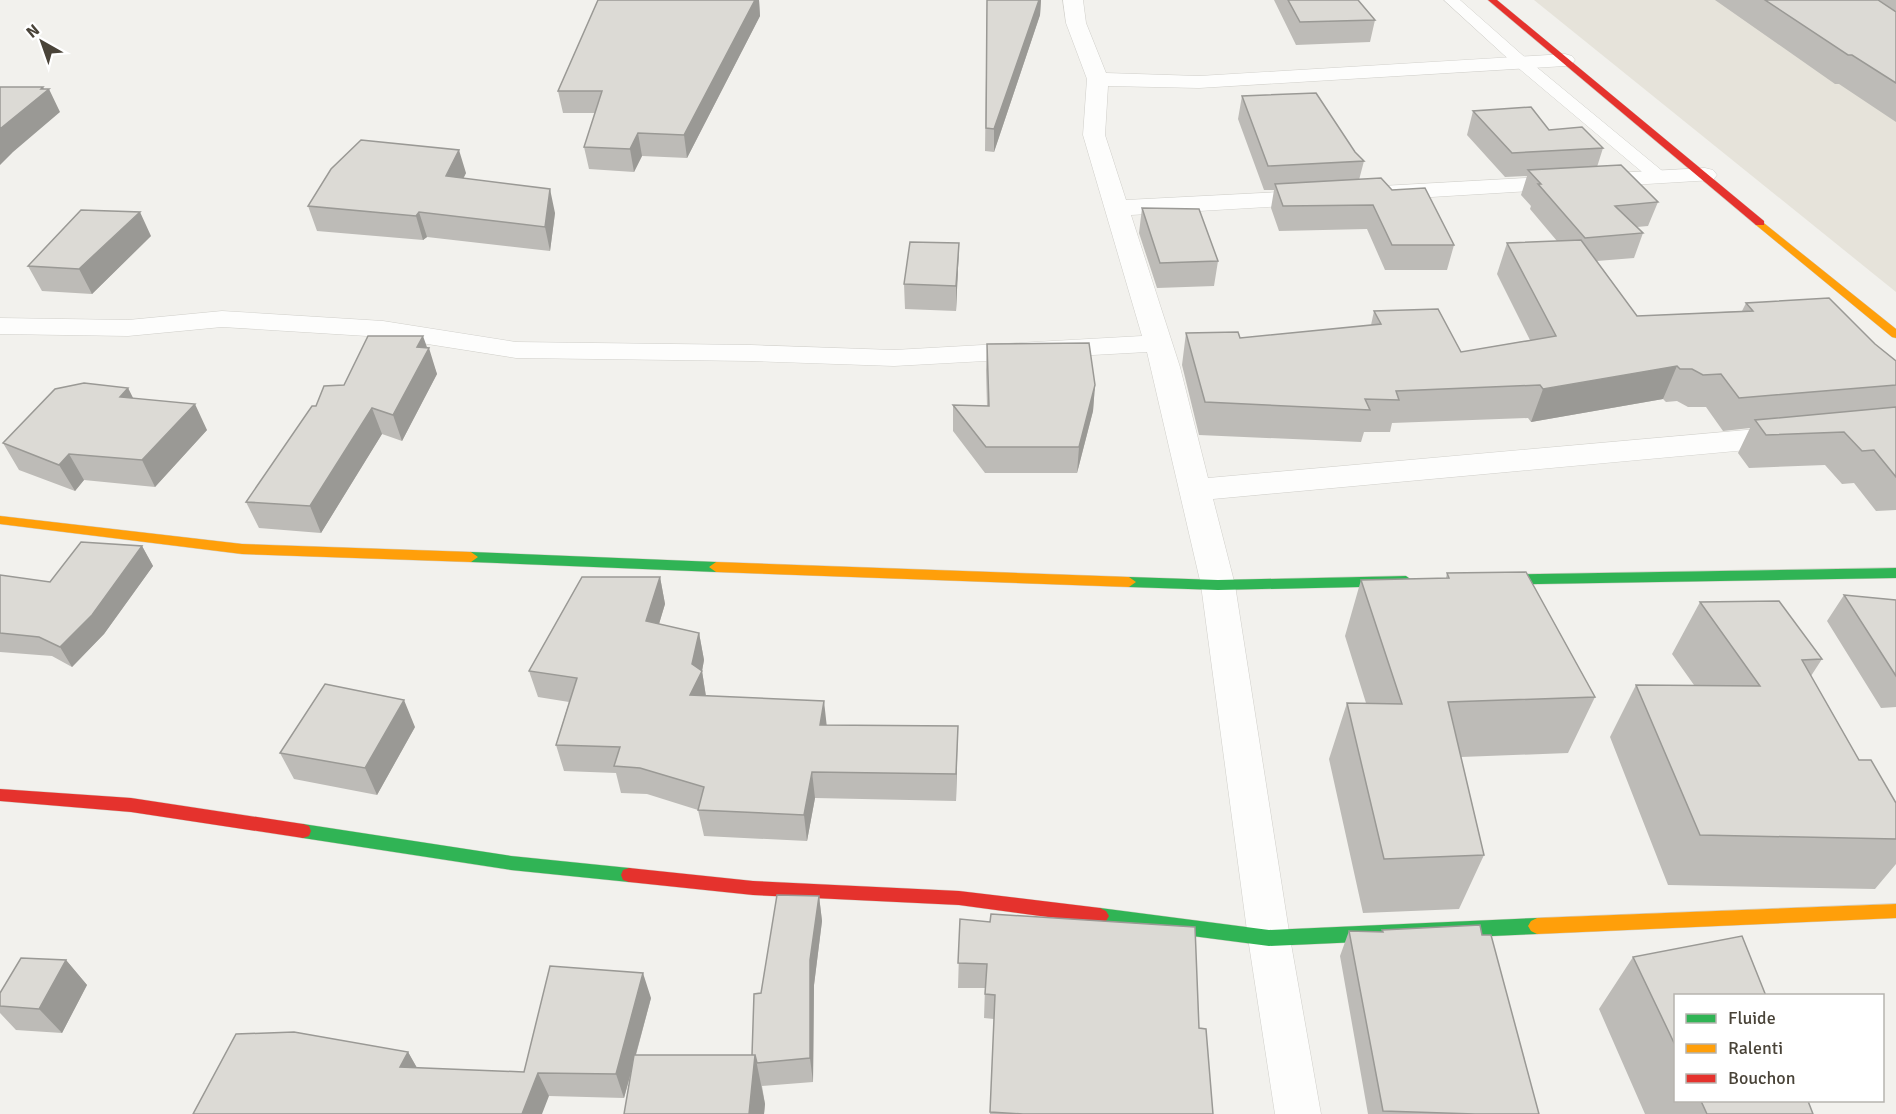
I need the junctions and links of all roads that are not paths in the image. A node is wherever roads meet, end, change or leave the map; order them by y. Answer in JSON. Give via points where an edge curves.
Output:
{"nodes":[{"id":1,"x":1073,"y":0,"type":"edge"},
{"id":2,"x":1451,"y":0,"type":"edge"},
{"id":3,"x":1492,"y":0,"type":"edge"},
{"id":4,"x":1565,"y":60,"type":"junction"},
{"id":5,"x":1522,"y":63,"type":"junction"},
{"id":6,"x":1098,"y":79,"type":"junction"},
{"id":7,"x":1705,"y":176,"type":"junction"},
{"id":8,"x":1660,"y":178,"type":"junction"},
{"id":9,"x":1116,"y":208,"type":"junction"},
{"id":10,"x":0,"y":326,"type":"edge"},
{"id":11,"x":1896,"y":335,"type":"edge"},
{"id":12,"x":1159,"y":343,"type":"junction"},
{"id":13,"x":1813,"y":434,"type":"edge"},
{"id":14,"x":1195,"y":490,"type":"junction"},
{"id":15,"x":0,"y":520,"type":"edge"},
{"id":16,"x":1896,"y":573,"type":"edge"},
{"id":17,"x":1468,"y":580,"type":"edge"},
{"id":18,"x":1420,"y":581,"type":"edge"},
{"id":19,"x":1218,"y":585,"type":"junction"},
{"id":20,"x":0,"y":795,"type":"edge"},
{"id":21,"x":1896,"y":911,"type":"edge"},
{"id":22,"x":1269,"y":938,"type":"junction"},
{"id":23,"x":1298,"y":1114,"type":"edge"}],
"edges":[{"from":1,"to":6,"type":"street","via":[[1076,23]]},
{"from":2,"to":5,"type":"lane"},
{"from":3,"to":4,"type":"main road"},
{"from":4,"to":5,"type":"street"},
{"from":4,"to":7,"type":"main road"},
{"from":5,"to":6,"type":"street","via":[[1199,82]]},
{"from":5,"to":8,"type":"lane"},
{"from":6,"to":9,"type":"street","via":[[1094,135]]},
{"from":7,"to":8,"type":"street"},
{"from":7,"to":11,"type":"main road"},
{"from":8,"to":9,"type":"street"},
{"from":9,"to":12,"type":"street"},
{"from":10,"to":12,"type":"street","via":[[128,327],[222,319],[383,329],[516,350],[894,358]]},
{"from":12,"to":14,"type":"street"},
{"from":13,"to":14,"type":"street"},
{"from":14,"to":19,"type":"street"},
{"from":15,"to":19,"type":"main road","via":[[242,549]]},
{"from":16,"to":17,"type":"main road"},
{"from":18,"to":19,"type":"main road"},
{"from":19,"to":22,"type":"street"},
{"from":20,"to":22,"type":"main road","via":[[131,805],[511,863],[753,888],[959,898]]},
{"from":21,"to":22,"type":"main road"},
{"from":22,"to":23,"type":"street"}]}
